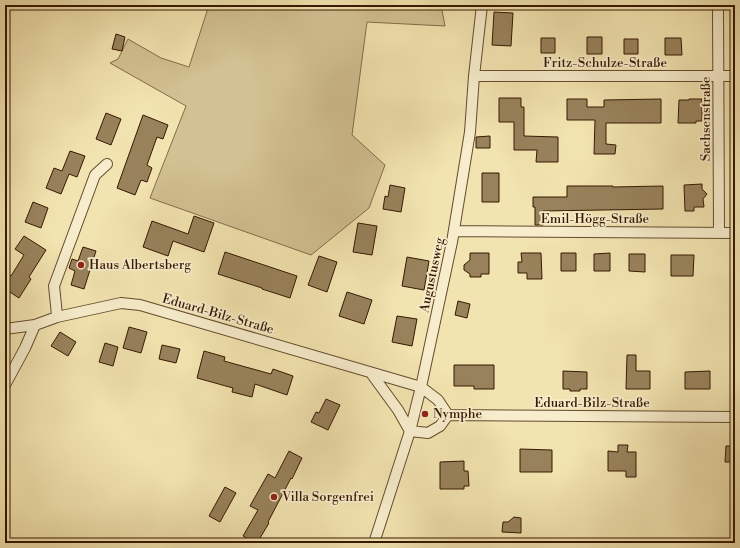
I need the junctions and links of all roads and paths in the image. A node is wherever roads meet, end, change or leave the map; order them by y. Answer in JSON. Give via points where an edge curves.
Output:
{"nodes":[{"id":1,"x":482,"y":5,"type":"edge"},
{"id":2,"x":718,"y":5,"type":"edge"},
{"id":3,"x":474,"y":76,"type":"junction"},
{"id":4,"x":719,"y":76,"type":"junction"},
{"id":5,"x":735,"y":76,"type":"edge"},
{"id":6,"x":107,"y":164,"type":"dead end"},
{"id":7,"x":454,"y":231,"type":"junction"},
{"id":8,"x":719,"y":233,"type":"junction"},
{"id":9,"x":735,"y":233,"type":"edge"},
{"id":10,"x":57,"y":317,"type":"junction"},
{"id":11,"x":35,"y":325,"type":"junction"},
{"id":12,"x":5,"y":329,"type":"edge"},
{"id":13,"x":371,"y":373,"type":"junction"},
{"id":14,"x":5,"y":385,"type":"edge"},
{"id":15,"x":421,"y":387,"type":"junction"},
{"id":16,"x":448,"y":415,"type":"junction"},
{"id":17,"x":735,"y":417,"type":"edge"},
{"id":18,"x":410,"y":431,"type":"junction"},
{"id":19,"x":374,"y":543,"type":"edge"}],
"edges":[{"from":1,"to":3,"type":"street","name":"Augustusweg"},
{"from":2,"to":4,"type":"street","name":"Sachsenstraße"},
{"from":3,"to":4,"type":"street","name":"Fritz-Schulze-Straße"},
{"from":3,"to":7,"type":"street","name":"Augustusweg","via":[[470,132]]},
{"from":4,"to":5,"type":"street","name":"Fritz-Schulze-Straße"},
{"from":4,"to":8,"type":"street","name":"Sachsenstraße"},
{"from":6,"to":10,"type":"street","via":[[95,175],[54,286]]},
{"from":7,"to":8,"type":"street","name":"Emil-Högg-Straße"},
{"from":7,"to":15,"type":"street","name":"Augustusweg"},
{"from":8,"to":9,"type":"street","name":"Emil-Högg-Straße"},
{"from":10,"to":11,"type":"street","name":"Eduard-Bilz-Straße"},
{"from":10,"to":13,"type":"street","name":"Eduard-Bilz-Straße","via":[[121,303],[140,305]]},
{"from":11,"to":12,"type":"street","name":"Eduard-Bilz-Straße"},
{"from":11,"to":14,"type":"street"},
{"from":13,"to":15,"type":"street","name":"Eduard-Bilz-Straße"},
{"from":13,"to":18,"type":"street"},
{"from":15,"to":16,"type":"street","via":[[438,400]]},
{"from":15,"to":18,"type":"street","name":"Augustusweg"},
{"from":16,"to":17,"type":"street","name":"Eduard-Bilz-Straße"},
{"from":16,"to":18,"type":"street","via":[[440,426],[428,433]]},
{"from":18,"to":19,"type":"street","name":"Augustusweg"}]}
